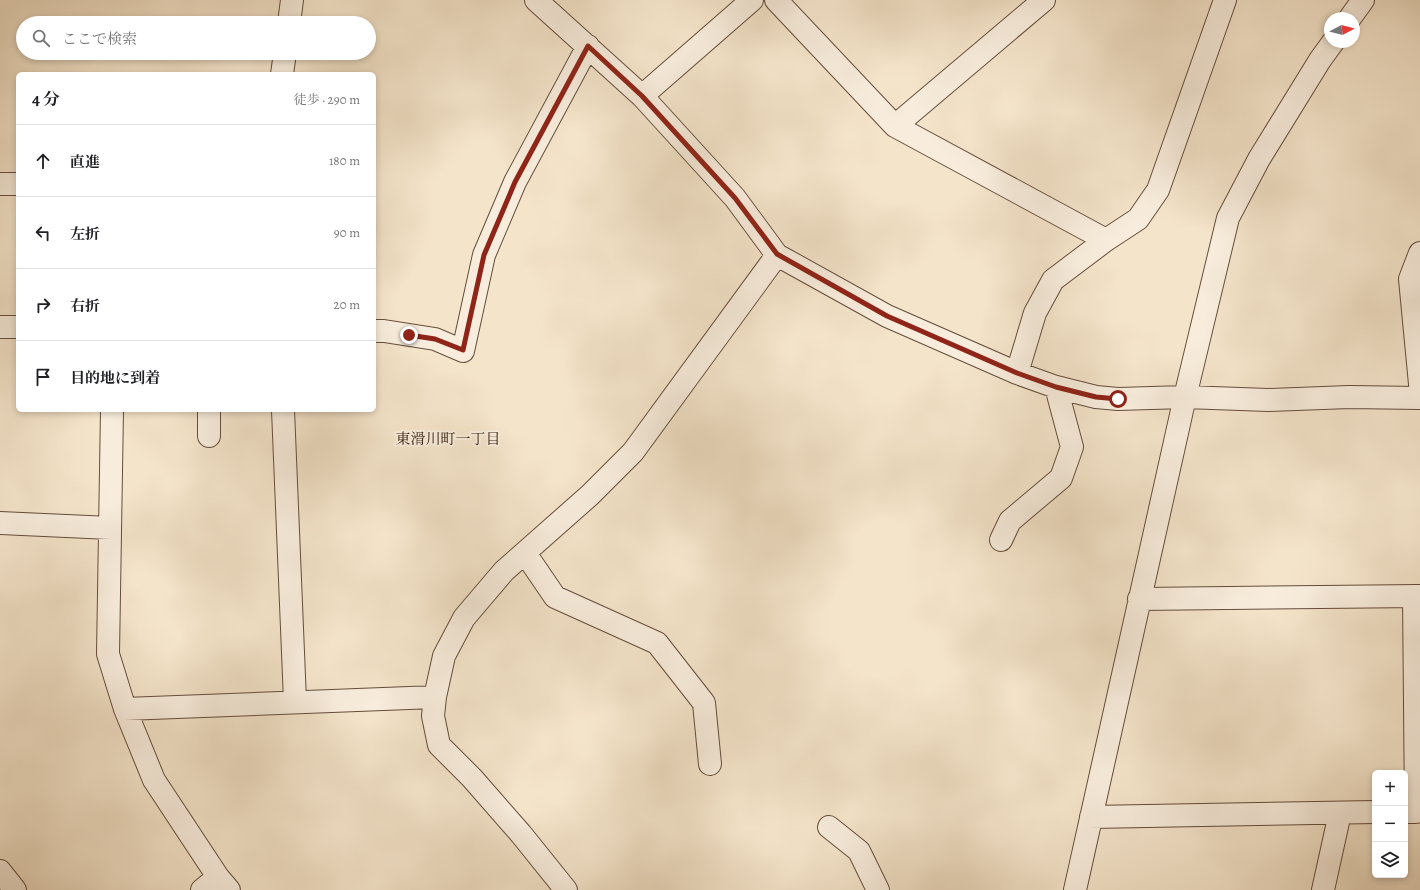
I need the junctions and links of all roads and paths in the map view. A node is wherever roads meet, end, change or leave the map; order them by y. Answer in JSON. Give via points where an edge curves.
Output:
{"nodes":[{"id":1,"x":292,"y":0,"type":"edge"},
{"id":2,"x":536,"y":0,"type":"edge"},
{"id":3,"x":752,"y":0,"type":"edge"},
{"id":4,"x":776,"y":0,"type":"edge"},
{"id":5,"x":1044,"y":0,"type":"edge"},
{"id":6,"x":1225,"y":0,"type":"edge"},
{"id":7,"x":1363,"y":0,"type":"edge"},
{"id":8,"x":1354,"y":12,"type":"edge"},
{"id":9,"x":290,"y":16,"type":"edge"},
{"id":10,"x":588,"y":46,"type":"junction"},
{"id":11,"x":1329,"y":48,"type":"edge"},
{"id":12,"x":284,"y":60,"type":"edge"},
{"id":13,"x":282,"y":72,"type":"edge"},
{"id":14,"x":642,"y":96,"type":"junction"},
{"id":15,"x":894,"y":126,"type":"junction"},
{"id":16,"x":0,"y":184,"type":"edge"},
{"id":17,"x":16,"y":184,"type":"edge"},
{"id":18,"x":1106,"y":240,"type":"junction"},
{"id":19,"x":1420,"y":253,"type":"edge"},
{"id":20,"x":777,"y":254,"type":"junction"},
{"id":21,"x":0,"y":326,"type":"edge"},
{"id":22,"x":16,"y":327,"type":"edge"},
{"id":23,"x":376,"y":331,"type":"edge"},
{"id":24,"x":1017,"y":373,"type":"junction"},
{"id":25,"x":1420,"y":384,"type":"edge"},
{"id":26,"x":1056,"y":387,"type":"junction"},
{"id":27,"x":1184,"y":397,"type":"junction"},
{"id":28,"x":1420,"y":398,"type":"edge"},
{"id":29,"x":112,"y":412,"type":"edge"},
{"id":30,"x":209,"y":412,"type":"edge"},
{"id":31,"x":283,"y":412,"type":"edge"},
{"id":32,"x":210,"y":436,"type":"dead end"},
{"id":33,"x":0,"y":523,"type":"edge"},
{"id":34,"x":110,"y":528,"type":"junction"},
{"id":35,"x":1001,"y":540,"type":"dead end"},
{"id":36,"x":525,"y":552,"type":"junction"},
{"id":37,"x":1417,"y":596,"type":"edge"},
{"id":38,"x":1139,"y":599,"type":"junction"},
{"id":39,"x":434,"y":697,"type":"junction"},
{"id":40,"x":295,"y":702,"type":"junction"},
{"id":41,"x":125,"y":709,"type":"junction"},
{"id":42,"x":710,"y":764,"type":"dead end"},
{"id":43,"x":1372,"y":812,"type":"edge"},
{"id":44,"x":1408,"y":812,"type":"edge"},
{"id":45,"x":1340,"y":813,"type":"junction"},
{"id":46,"x":1091,"y":817,"type":"junction"},
{"id":47,"x":829,"y":827,"type":"dead end"},
{"id":48,"x":0,"y":871,"type":"edge"},
{"id":49,"x":216,"y":886,"type":"edge"},
{"id":50,"x":15,"y":890,"type":"edge"},
{"id":51,"x":566,"y":890,"type":"edge"},
{"id":52,"x":878,"y":890,"type":"edge"},
{"id":53,"x":1075,"y":890,"type":"edge"},
{"id":54,"x":1323,"y":890,"type":"edge"}],
"edges":[{"from":1,"to":9,"type":"street"},
{"from":2,"to":10,"type":"street"},
{"from":3,"to":14,"type":"street"},
{"from":4,"to":15,"type":"street"},
{"from":5,"to":15,"type":"street"},
{"from":6,"to":18,"type":"street","via":[[1158,190],[1138,218]]},
{"from":7,"to":8,"type":"street"},
{"from":10,"to":14,"type":"street"},
{"from":10,"to":23,"type":"street","via":[[515,182],[484,255],[463,350],[435,339]]},
{"from":11,"to":27,"type":"street","via":[[1259,159],[1228,218]]},
{"from":12,"to":13,"type":"street"},
{"from":14,"to":20,"type":"street","via":[[735,198]]},
{"from":15,"to":18,"type":"street"},
{"from":16,"to":17,"type":"street"},
{"from":18,"to":24,"type":"street","via":[[1054,280],[1035,313]]},
{"from":19,"to":25,"type":"street","via":[[1410,279]]},
{"from":20,"to":24,"type":"street","via":[[887,316]]},
{"from":20,"to":36,"type":"street","via":[[633,452],[590,495]]},
{"from":21,"to":22,"type":"street"},
{"from":24,"to":26,"type":"street"},
{"from":26,"to":27,"type":"street","via":[[1096,397]]},
{"from":26,"to":35,"type":"street","via":[[1072,447],[1061,478],[1010,521]]},
{"from":27,"to":28,"type":"street","via":[[1268,400]]},
{"from":27,"to":38,"type":"street"},
{"from":29,"to":34,"type":"street"},
{"from":30,"to":32,"type":"street"},
{"from":31,"to":40,"type":"street"},
{"from":33,"to":34,"type":"street"},
{"from":34,"to":41,"type":"street","via":[[108,654]]},
{"from":36,"to":39,"type":"street","via":[[504,571],[464,618],[444,656]]},
{"from":36,"to":42,"type":"street","via":[[555,597],[657,643],[704,703]]},
{"from":37,"to":38,"type":"street"},
{"from":37,"to":44,"type":"street","via":[[1416,812]]},
{"from":38,"to":46,"type":"street"},
{"from":39,"to":40,"type":"street"},
{"from":39,"to":51,"type":"street","via":[[433,716],[439,745],[472,778]]},
{"from":40,"to":41,"type":"street"},
{"from":41,"to":49,"type":"street","via":[[154,780]]},
{"from":43,"to":45,"type":"street"},
{"from":45,"to":46,"type":"street"},
{"from":45,"to":54,"type":"street"},
{"from":46,"to":53,"type":"street"},
{"from":47,"to":52,"type":"street","via":[[859,851]]},
{"from":48,"to":50,"type":"street"}]}
